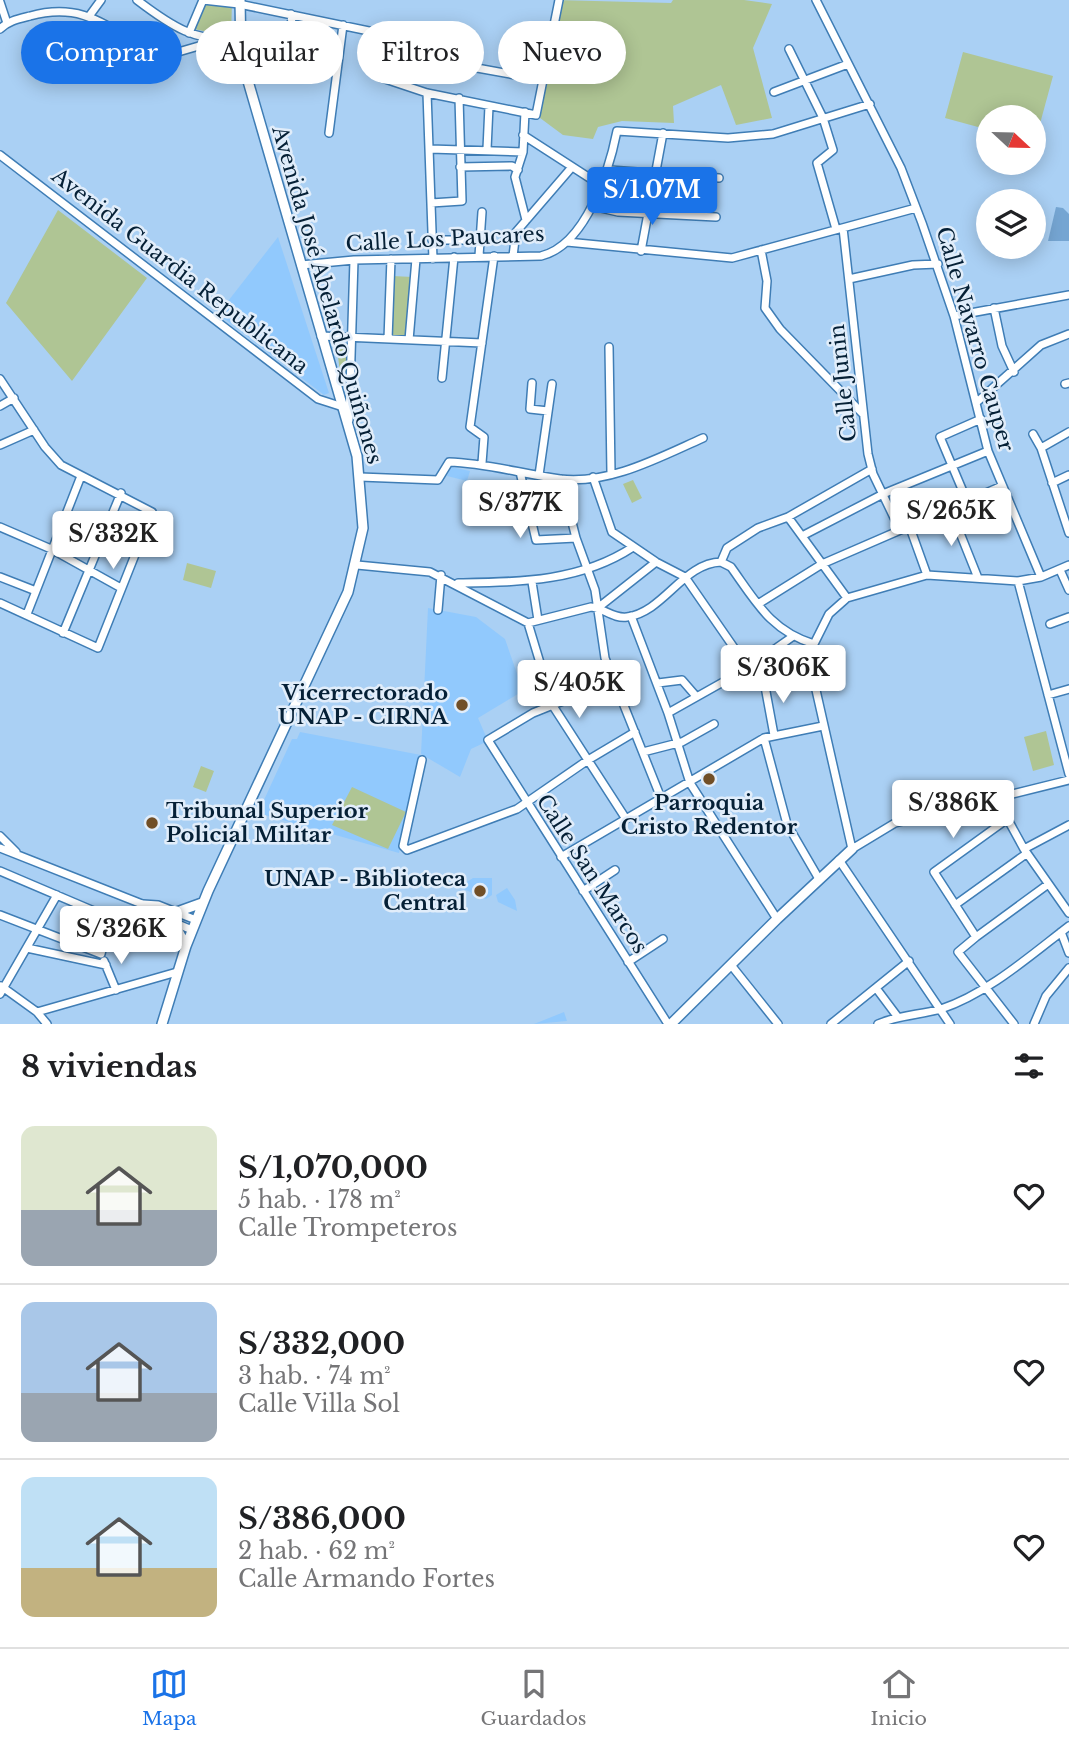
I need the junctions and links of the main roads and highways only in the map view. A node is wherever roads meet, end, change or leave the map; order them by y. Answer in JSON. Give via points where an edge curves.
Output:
{"nodes":[{"id":1,"x":239,"y":2,"type":"edge"},
{"id":2,"x":852,"y":849,"type":"road end"},
{"id":3,"x":202,"y":904,"type":"junction"},
{"id":4,"x":177,"y":912,"type":"road end"},
{"id":5,"x":174,"y":923,"type":"road end"},
{"id":6,"x":186,"y":946,"type":"junction"},
{"id":7,"x":162,"y":1024,"type":"edge"},
{"id":8,"x":670,"y":1024,"type":"edge"}],
"edges":[{"from":1,"to":3,"type":"main road","name":"Avenida José Abelardo Quiñones","via":[[241,57],[349,428],[360,477],[363,528],[357,565],[326,643]]},
{"from":2,"to":8,"type":"main road"},
{"from":3,"to":4,"type":"main road"},
{"from":3,"to":6,"type":"main road","name":"Avenida José Abelardo Quiñones"},
{"from":5,"to":6,"type":"main road"},
{"from":6,"to":7,"type":"main road","name":"Avenida José Abelardo Quiñones"}]}
